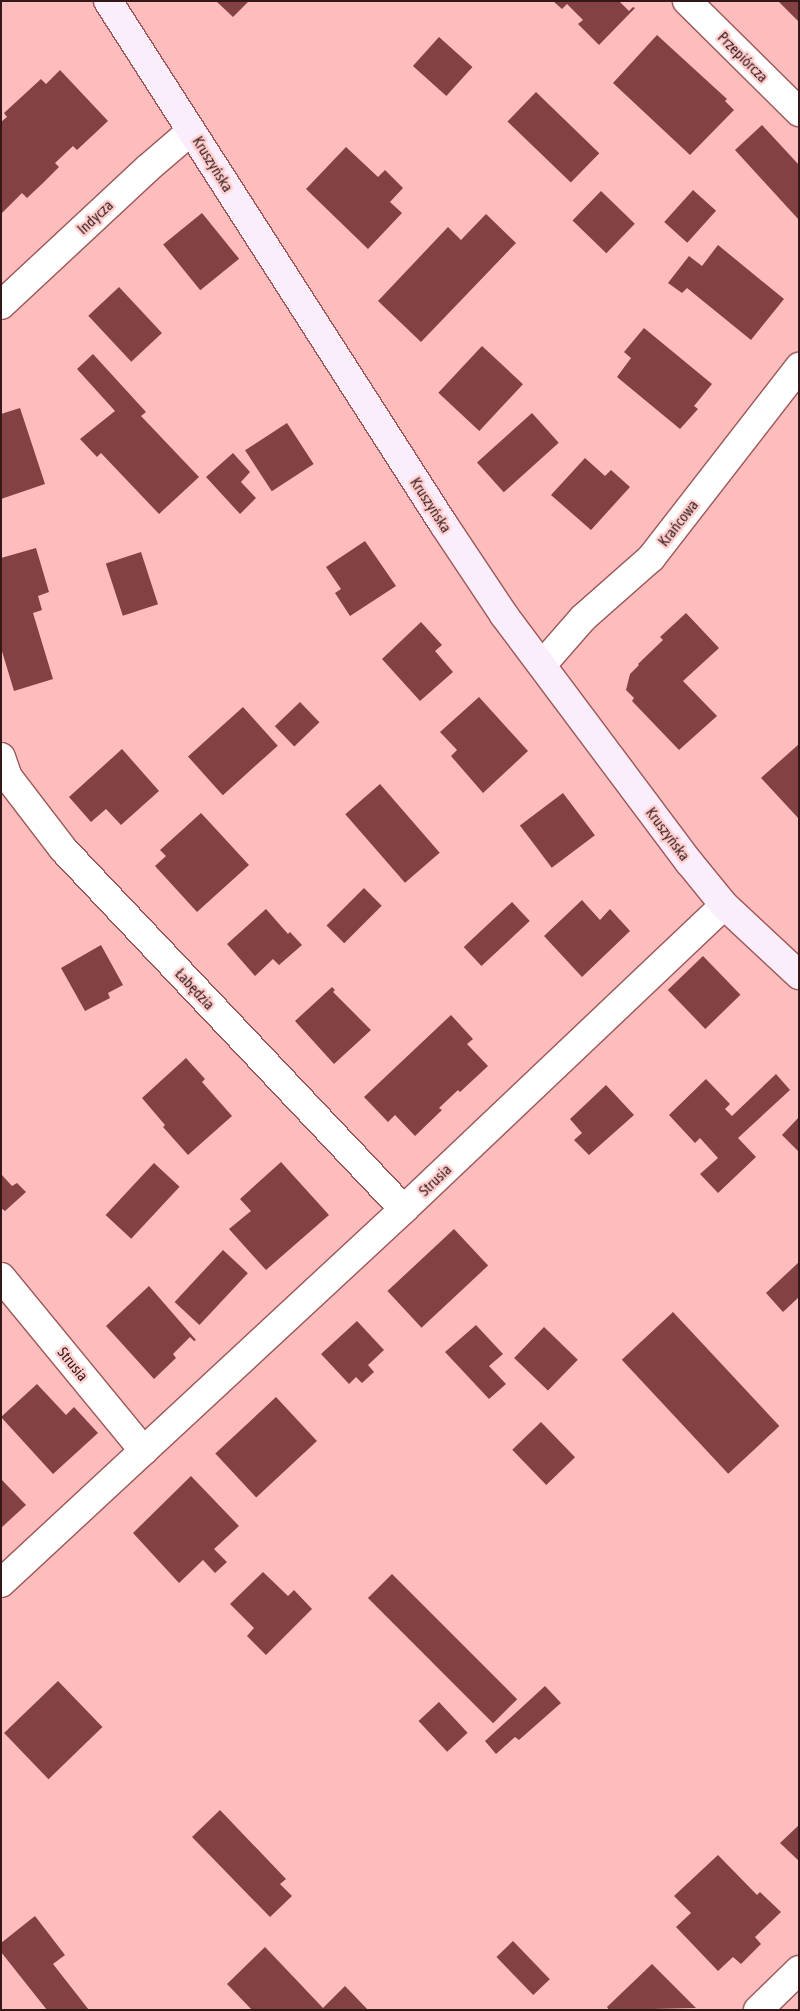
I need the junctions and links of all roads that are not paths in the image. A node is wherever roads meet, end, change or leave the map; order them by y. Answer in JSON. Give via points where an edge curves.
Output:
{"nodes":[{"id":1,"x":108,"y":1,"type":"edge"},
{"id":2,"x":686,"y":1,"type":"edge"},
{"id":3,"x":799,"y":112,"type":"edge"},
{"id":4,"x":192,"y":131,"type":"junction"},
{"id":5,"x":1,"y":306,"type":"edge"},
{"id":6,"x":799,"y":367,"type":"edge"},
{"id":7,"x":542,"y":665,"type":"junction"},
{"id":8,"x":1,"y":757,"type":"edge"},
{"id":9,"x":724,"y":904,"type":"junction"},
{"id":10,"x":799,"y":975,"type":"edge"},
{"id":11,"x":404,"y":1209,"type":"junction"},
{"id":12,"x":1,"y":1277,"type":"edge"},
{"id":13,"x":144,"y":1451,"type":"junction"},
{"id":14,"x":1,"y":1584,"type":"edge"},
{"id":15,"x":799,"y":1970,"type":"edge"},
{"id":16,"x":758,"y":2010,"type":"edge"}],
"edges":[{"from":1,"to":4,"type":"street","name":"Kruszyńska"},
{"from":2,"to":3,"type":"street","name":"Przepiórcza"},
{"from":4,"to":5,"type":"street","name":"Indycza"},
{"from":4,"to":7,"type":"street","name":"Kruszyńska","via":[[444,525]]},
{"from":6,"to":7,"type":"street","name":"Krańcowa","via":[[651,558],[583,618]]},
{"from":7,"to":9,"type":"street","name":"Kruszyńska","via":[[688,862]]},
{"from":8,"to":11,"type":"street","name":"Łabędzia","via":[[8,777],[63,849]]},
{"from":9,"to":10,"type":"street","name":"Kruszyńska"},
{"from":9,"to":11,"type":"street","name":"Strusia"},
{"from":11,"to":13,"type":"street","name":"Strusia"},
{"from":12,"to":13,"type":"street","name":"Strusia"},
{"from":13,"to":14,"type":"street","name":"Strusia"},
{"from":15,"to":16,"type":"street"}]}
